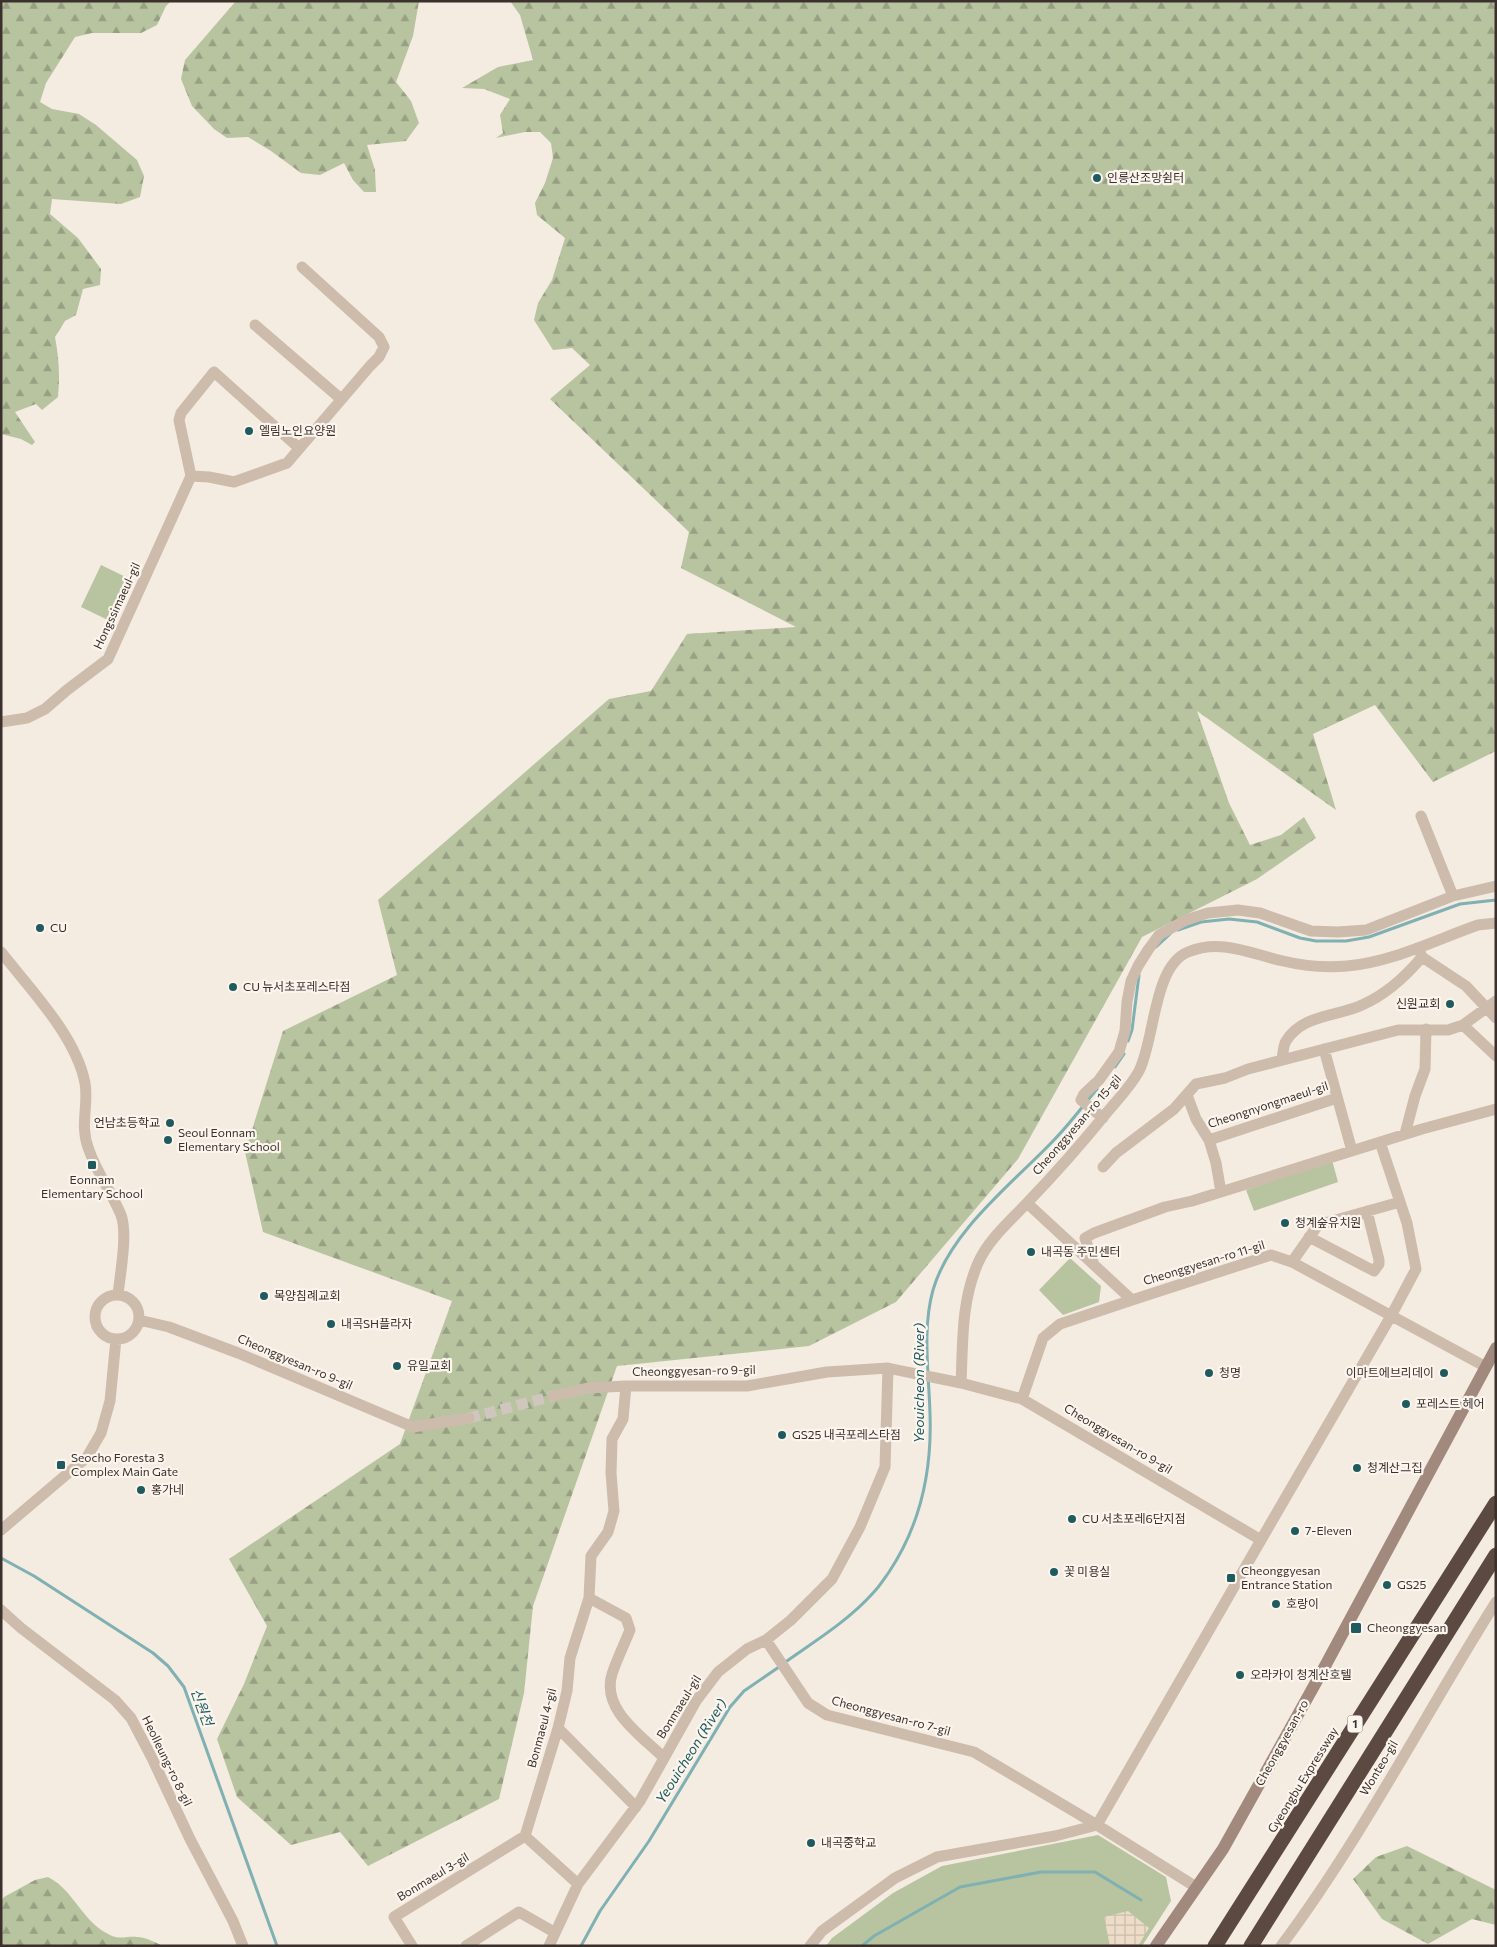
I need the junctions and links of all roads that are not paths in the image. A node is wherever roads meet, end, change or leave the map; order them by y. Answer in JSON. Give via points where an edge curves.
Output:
{"nodes":[{"id":1,"x":302,"y":267,"type":"dead end"},
{"id":2,"x":255,"y":324,"type":"dead end"},
{"id":3,"x":340,"y":400,"type":"junction"},
{"id":4,"x":299,"y":448,"type":"junction"},
{"id":5,"x":191,"y":476,"type":"junction"},
{"id":6,"x":1,"y":722,"type":"edge"},
{"id":7,"x":1421,"y":816,"type":"dead end"},
{"id":8,"x":1496,"y":886,"type":"edge"},
{"id":9,"x":1453,"y":896,"type":"junction"},
{"id":10,"x":1496,"y":923,"type":"edge"},
{"id":11,"x":1,"y":952,"type":"edge"},
{"id":12,"x":1420,"y":952,"type":"junction"},
{"id":13,"x":1496,"y":1001,"type":"edge"},
{"id":14,"x":1485,"y":1008,"type":"junction"},
{"id":15,"x":1496,"y":1018,"type":"edge"},
{"id":16,"x":1464,"y":1025,"type":"junction"},
{"id":17,"x":1426,"y":1029,"type":"junction"},
{"id":18,"x":1324,"y":1049,"type":"junction"},
{"id":19,"x":1496,"y":1056,"type":"edge"},
{"id":20,"x":1282,"y":1060,"type":"junction"},
{"id":21,"x":1187,"y":1095,"type":"junction"},
{"id":22,"x":1338,"y":1098,"type":"junction"},
{"id":23,"x":1496,"y":1108,"type":"edge"},
{"id":24,"x":1102,"y":1118,"type":"junction"},
{"id":25,"x":1405,"y":1134,"type":"junction"},
{"id":26,"x":1209,"y":1140,"type":"junction"},
{"id":27,"x":1380,"y":1142,"type":"junction"},
{"id":28,"x":1352,"y":1151,"type":"junction"},
{"id":29,"x":1103,"y":1167,"type":"dead end"},
{"id":30,"x":1221,"y":1192,"type":"junction"},
{"id":31,"x":1400,"y":1202,"type":"junction"},
{"id":32,"x":1027,"y":1203,"type":"junction"},
{"id":33,"x":1367,"y":1211,"type":"junction"},
{"id":34,"x":1308,"y":1237,"type":"junction"},
{"id":35,"x":1292,"y":1262,"type":"junction"},
{"id":36,"x":1094,"y":1263,"type":"junction"},
{"id":37,"x":118,"y":1295,"type":"junction"},
{"id":38,"x":1132,"y":1300,"type":"junction"},
{"id":39,"x":1391,"y":1316,"type":"junction"},
{"id":40,"x":139,"y":1320,"type":"junction"},
{"id":41,"x":116,"y":1339,"type":"junction"},
{"id":42,"x":1496,"y":1348,"type":"edge"},
{"id":43,"x":1486,"y":1367,"type":"junction"},
{"id":44,"x":893,"y":1369,"type":"junction"},
{"id":45,"x":957,"y":1382,"type":"junction"},
{"id":46,"x":626,"y":1386,"type":"junction"},
{"id":47,"x":552,"y":1396,"type":"tunnel mouth"},
{"id":48,"x":1022,"y":1399,"type":"junction"},
{"id":49,"x":469,"y":1418,"type":"tunnel mouth"},
{"id":50,"x":1496,"y":1503,"type":"edge"},
{"id":51,"x":1,"y":1530,"type":"edge"},
{"id":52,"x":1260,"y":1540,"type":"junction"},
{"id":53,"x":1496,"y":1555,"type":"edge"},
{"id":54,"x":590,"y":1598,"type":"junction"},
{"id":55,"x":1496,"y":1602,"type":"edge"},
{"id":56,"x":1,"y":1610,"type":"edge"},
{"id":57,"x":769,"y":1644,"type":"junction"},
{"id":58,"x":558,"y":1728,"type":"junction"},
{"id":59,"x":664,"y":1758,"type":"junction"},
{"id":60,"x":636,"y":1807,"type":"junction"},
{"id":61,"x":1097,"y":1825,"type":"junction"},
{"id":62,"x":525,"y":1836,"type":"junction"},
{"id":63,"x":578,"y":1884,"type":"junction"},
{"id":64,"x":1196,"y":1887,"type":"junction"},
{"id":65,"x":554,"y":1932,"type":"junction"},
{"id":66,"x":242,"y":1944,"type":"edge"},
{"id":67,"x":412,"y":1946,"type":"edge"},
{"id":68,"x":466,"y":1946,"type":"edge"},
{"id":69,"x":549,"y":1946,"type":"edge"},
{"id":70,"x":810,"y":1946,"type":"edge"},
{"id":71,"x":1156,"y":1946,"type":"edge"},
{"id":72,"x":1215,"y":1946,"type":"edge"},
{"id":73,"x":1251,"y":1946,"type":"edge"},
{"id":74,"x":1281,"y":1946,"type":"edge"}],
"edges":[{"from":1,"to":3,"type":"street","via":[[379,337],[384,347],[379,357]]},
{"from":2,"to":3,"type":"street"},
{"from":3,"to":4,"type":"street"},
{"from":4,"to":5,"type":"street","via":[[287,463],[234,482]]},
{"from":4,"to":5,"type":"street","via":[[214,372],[181,412],[179,420]]},
{"from":5,"to":6,"type":"street","name":"Hongssimaeul-gil","via":[[108,659],[45,709],[26,718]]},
{"from":7,"to":9,"type":"street"},
{"from":8,"to":9,"type":"street"},
{"from":9,"to":24,"type":"street","via":[[1366,930],[1311,931],[1238,910],[1208,914],[1172,927],[1159,936],[1138,966],[1127,1002],[1125,1031],[1119,1052],[1081,1100]]},
{"from":10,"to":12,"type":"street","name":"Cheonggyesan-ro 15-gil","via":[[1478,926]]},
{"from":11,"to":37,"type":"street","via":[[60,1028],[80,1061],[85,1085],[83,1129],[88,1150],[122,1217],[124,1245]]},
{"from":12,"to":14,"type":"street","via":[[1466,986]]},
{"from":12,"to":20,"type":"street","via":[[1407,974],[1362,1005],[1304,1022],[1285,1042]]},
{"from":12,"to":24,"type":"street","name":"Cheonggyesan-ro 15-gil","via":[[1347,966],[1282,961],[1240,948],[1216,946],[1187,952],[1174,962],[1164,980],[1148,1048],[1138,1073]]},
{"from":13,"to":14,"type":"street"},
{"from":14,"to":15,"type":"street"},
{"from":14,"to":16,"type":"street"},
{"from":16,"to":17,"type":"street","via":[[1448,1030]]},
{"from":16,"to":19,"type":"street"},
{"from":17,"to":18,"type":"street","via":[[1398,1030]]},
{"from":17,"to":25,"type":"street","via":[[1425,1070]]},
{"from":18,"to":20,"type":"street"},
{"from":18,"to":22,"type":"street","name":"Cheongnyongmaeul-gil"},
{"from":20,"to":21,"type":"street","via":[[1196,1084]]},
{"from":21,"to":26,"type":"street","name":"Cheongnyongmaeul-gil"},
{"from":21,"to":29,"type":"street"},
{"from":22,"to":26,"type":"street","name":"Cheongnyongmaeul-gil"},
{"from":22,"to":28,"type":"street"},
{"from":23,"to":25,"type":"street"},
{"from":24,"to":32,"type":"street","name":"Cheonggyesan-ro 15-gil"},
{"from":25,"to":27,"type":"street"},
{"from":26,"to":30,"type":"street"},
{"from":27,"to":28,"type":"street"},
{"from":27,"to":31,"type":"street"},
{"from":28,"to":30,"type":"street"},
{"from":30,"to":36,"type":"street","via":[[1165,1207],[1085,1238]]},
{"from":31,"to":33,"type":"street"},
{"from":31,"to":39,"type":"street","via":[[1416,1269]]},
{"from":32,"to":36,"type":"street","name":"Cheonggyesan-ro 11-gil"},
{"from":32,"to":45,"type":"street","name":"Cheonggyesan-ro 15-gil","via":[[994,1238],[972,1277],[964,1306]]},
{"from":33,"to":34,"type":"street","via":[[1318,1225]]},
{"from":33,"to":34,"type":"street","via":[[1379,1260],[1374,1272]]},
{"from":34,"to":35,"type":"street"},
{"from":35,"to":38,"type":"street","name":"Cheonggyesan-ro 11-gil","via":[[1271,1255]]},
{"from":35,"to":39,"type":"street","name":"Cheonggyesan-ro 11-gil"},
{"from":36,"to":38,"type":"street","name":"Cheonggyesan-ro 11-gil"},
{"from":37,"to":40,"type":"street","via":[[136,1305]]},
{"from":37,"to":41,"type":"street","via":[[110,1296],[98,1305],[95,1319],[101,1333]]},
{"from":38,"to":48,"type":"street","name":"Cheonggyesan-ro 11-gil","via":[[1060,1324],[1043,1338]]},
{"from":39,"to":43,"type":"street","name":"Cheonggyesan-ro 11-gil"},
{"from":39,"to":52,"type":"street"},
{"from":40,"to":41,"type":"street","via":[[128,1335]]},
{"from":40,"to":49,"type":"street","name":"Cheonggyesan-ro 9-gil","via":[[169,1327],[238,1353],[413,1427]]},
{"from":41,"to":51,"type":"street","via":[[110,1401],[101,1433],[88,1457]]},
{"from":42,"to":43,"type":"street","name":"Cheonggyesan-ro"},
{"from":43,"to":64,"type":"street","name":"Cheonggyesan-ro","via":[[1324,1668],[1223,1848]]},
{"from":44,"to":45,"type":"street","name":"Cheonggyesan-ro 9-gil"},
{"from":44,"to":46,"type":"street","name":"Cheonggyesan-ro 9-gil","via":[[827,1372],[747,1386]]},
{"from":44,"to":57,"type":"street","via":[[884,1466],[860,1527],[832,1579]]},
{"from":45,"to":48,"type":"street","name":"Cheonggyesan-ro 9-gil"},
{"from":46,"to":47,"type":"street","name":"Cheonggyesan-ro 9-gil","via":[[588,1388]]},
{"from":46,"to":54,"type":"street","name":"Cheonggyesan-ro 9-gil","via":[[623,1419],[612,1439],[614,1511],[608,1532],[591,1556]]},
{"from":48,"to":52,"type":"street","name":"Cheonggyesan-ro 9-gil"},
{"from":50,"to":72,"type":"highway","name":"Gyeongbu Expressway","number":"1"},
{"from":52,"to":61,"type":"street"},
{"from":53,"to":73,"type":"highway","number":"1"},
{"from":54,"to":58,"type":"street","name":"Bonmaeul 4-gil","via":[[570,1658],[567,1691]]},
{"from":54,"to":59,"type":"street","via":[[626,1618],[629,1624],[630,1630],[612,1675],[611,1697],[618,1713]]},
{"from":55,"to":74,"type":"street","name":"Wonteo-gil","via":[[1355,1836]]},
{"from":56,"to":66,"type":"street","name":"Heolleung-ro 8-gil","via":[[115,1700],[131,1718]]},
{"from":57,"to":59,"type":"street","name":"Bonmaeul-gil","via":[[747,1649],[718,1672],[696,1701]]},
{"from":57,"to":61,"type":"street","name":"Cheonggyesan-ro 7-gil","via":[[808,1703],[827,1715],[974,1752]]},
{"from":58,"to":60,"type":"street"},
{"from":58,"to":62,"type":"street","name":"Bonmaeul 4-gil"},
{"from":59,"to":60,"type":"street","name":"Bonmaeul-gil"},
{"from":60,"to":63,"type":"street","name":"Bonmaeul-gil"},
{"from":61,"to":64,"type":"street","name":"Cheonggyesan-ro 7-gil"},
{"from":61,"to":70,"type":"street","via":[[1056,1836],[938,1857],[895,1878],[822,1931]]},
{"from":62,"to":63,"type":"street"},
{"from":62,"to":67,"type":"street","name":"Bonmaeul 3-gil","via":[[394,1917]]},
{"from":63,"to":65,"type":"street","name":"Bonmaeul-gil"},
{"from":64,"to":71,"type":"street","name":"Cheonggyesan-ro"},
{"from":65,"to":68,"type":"street","via":[[519,1912]]},
{"from":65,"to":69,"type":"street","name":"Bonmaeul-gil"}]}
